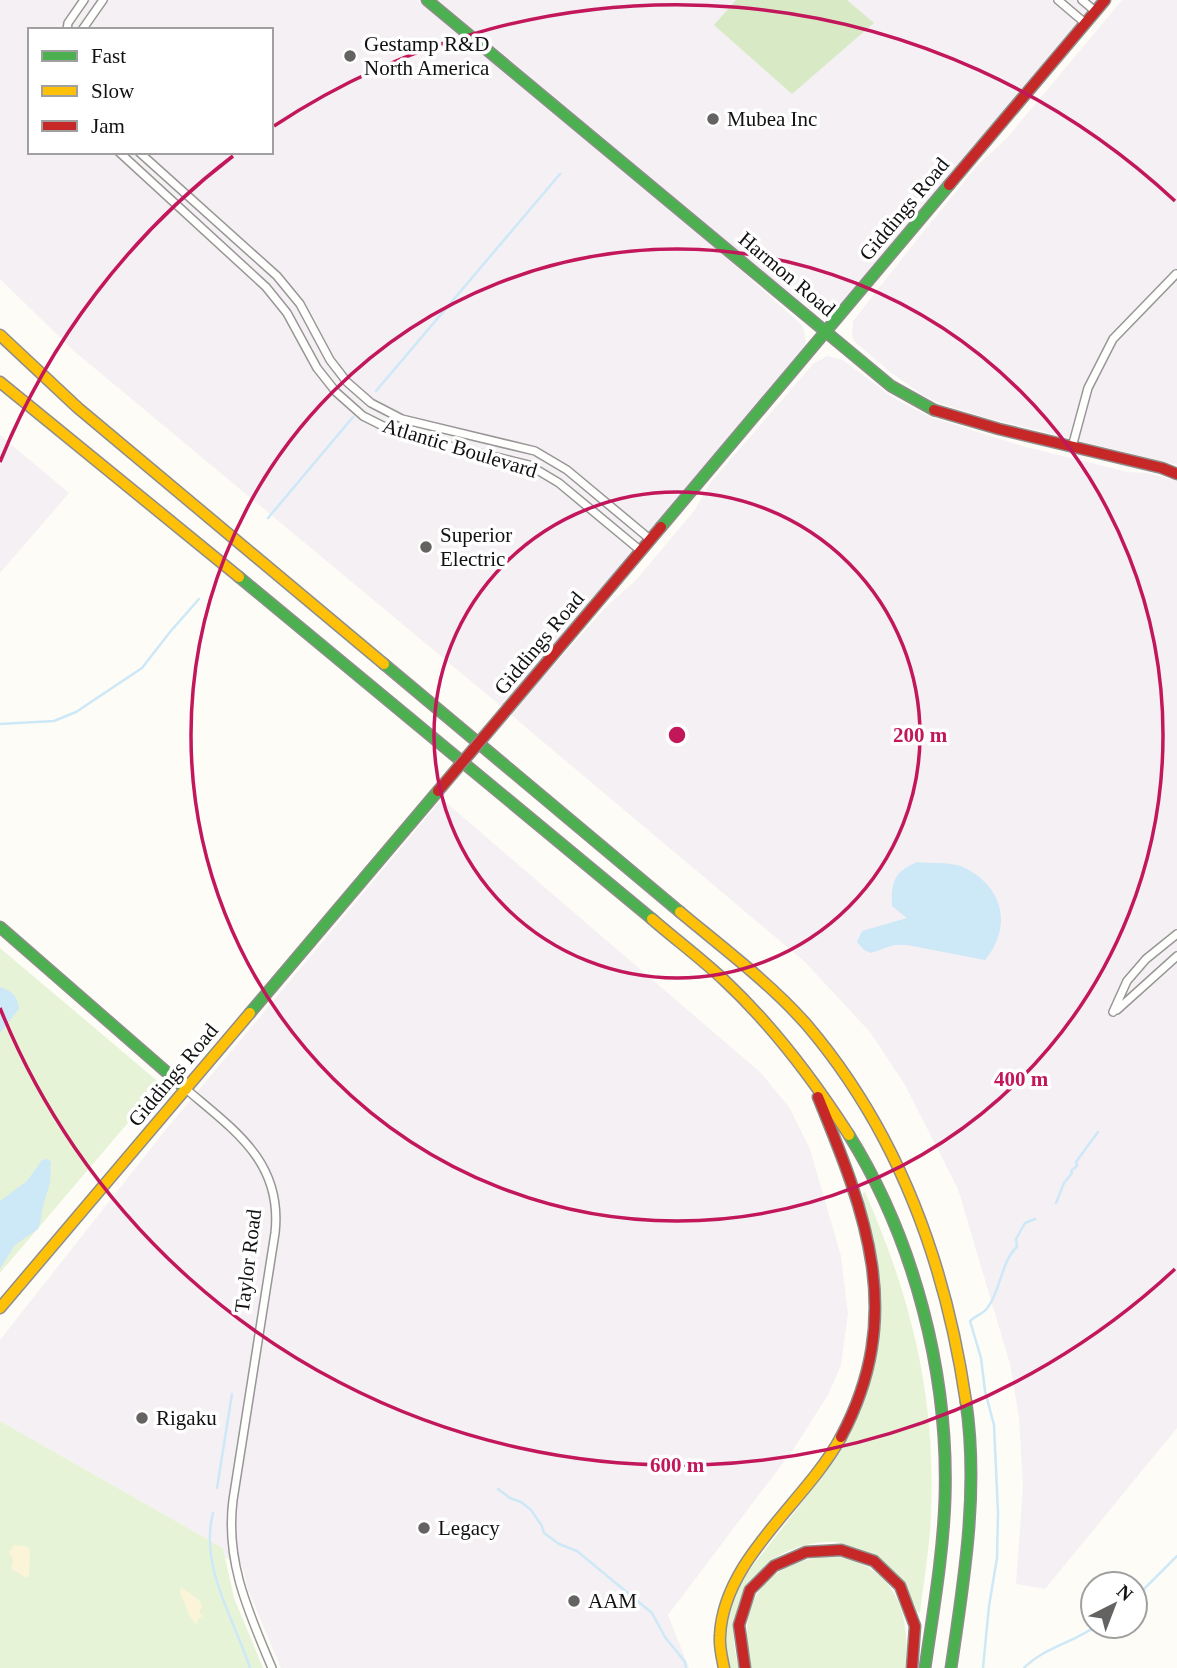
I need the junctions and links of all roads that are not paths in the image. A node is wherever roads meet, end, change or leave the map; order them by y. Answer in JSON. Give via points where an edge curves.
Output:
{"nodes":[{"id":1,"x":84,"y":0,"type":"edge"},
{"id":2,"x":103,"y":0,"type":"edge"},
{"id":3,"x":427,"y":0,"type":"edge"},
{"id":4,"x":1058,"y":0,"type":"edge"},
{"id":5,"x":1082,"y":0,"type":"edge"},
{"id":6,"x":1105,"y":0,"type":"edge"},
{"id":7,"x":1095,"y":11,"type":"junction"},
{"id":8,"x":1085,"y":23,"type":"junction"},
{"id":9,"x":67,"y":28,"type":"edge"},
{"id":10,"x":83,"y":28,"type":"edge"},
{"id":11,"x":121,"y":154,"type":"edge"},
{"id":12,"x":141,"y":154,"type":"edge"},
{"id":13,"x":1176,"y":274,"type":"edge"},
{"id":14,"x":826,"y":332,"type":"junction"},
{"id":15,"x":0,"y":335,"type":"edge"},
{"id":16,"x":0,"y":382,"type":"edge"},
{"id":17,"x":1072,"y":447,"type":"junction"},
{"id":18,"x":1177,"y":474,"type":"edge"},
{"id":19,"x":651,"y":540,"type":"junction"},
{"id":20,"x":641,"y":551,"type":"junction"},
{"id":21,"x":0,"y":927,"type":"edge"},
{"id":22,"x":1177,"y":933,"type":"edge"},
{"id":23,"x":1177,"y":956,"type":"edge"},
{"id":24,"x":810,"y":1076,"type":"junction"},
{"id":25,"x":186,"y":1089,"type":"junction"},
{"id":26,"x":0,"y":1308,"type":"edge"},
{"id":27,"x":953,"y":1653,"type":"junction"},
{"id":28,"x":272,"y":1668,"type":"edge"},
{"id":29,"x":724,"y":1668,"type":"edge"},
{"id":30,"x":745,"y":1668,"type":"edge"},
{"id":31,"x":912,"y":1668,"type":"edge"},
{"id":32,"x":925,"y":1668,"type":"edge"},
{"id":33,"x":951,"y":1668,"type":"edge"},
{"id":34,"x":958,"y":1668,"type":"edge"}],
"edges":[{"from":1,"to":9,"type":"street"},
{"from":2,"to":10,"type":"street"},
{"from":3,"to":14,"type":"main road","name":"Harmon Road"},
{"from":4,"to":8,"type":"street"},
{"from":5,"to":7,"type":"street"},
{"from":6,"to":7,"type":"main road","name":"Giddings Road"},
{"from":7,"to":8,"type":"main road","name":"Giddings Road"},
{"from":8,"to":14,"type":"main road","name":"Giddings Road"},
{"from":11,"to":20,"type":"street","name":"Atlantic Boulevard","via":[[266,287],[287,313],[317,368],[362,416],[397,433],[529,466],[559,483]]},
{"from":12,"to":19,"type":"street","name":"Atlantic Boulevard","via":[[277,276],[300,304],[330,360],[371,403],[402,419],[535,451],[568,470]]},
{"from":13,"to":17,"type":"street","via":[[1114,339],[1100,362],[1087,388]]},
{"from":14,"to":17,"type":"main road","name":"Harmon Road","via":[[891,386],[933,410]]},
{"from":14,"to":19,"type":"main road","name":"Giddings Road"},
{"from":15,"to":27,"type":"main road","via":[[78,408],[739,961],[807,1027],[837,1065],[865,1105],[909,1193],[943,1284],[957,1340],[967,1400],[971,1488]]},
{"from":16,"to":24,"type":"main road","via":[[723,979]]},
{"from":17,"to":18,"type":"main road","name":"Harmon Road"},
{"from":19,"to":20,"type":"main road","name":"Giddings Road"},
{"from":20,"to":25,"type":"main road","name":"Giddings Road","bridge":true},
{"from":21,"to":25,"type":"main road","name":"Taylor Road"},
{"from":22,"to":23,"type":"street","via":[[1127,981],[1113,1012]]},
{"from":24,"to":29,"type":"main road","via":[[866,1223],[875,1284],[873,1337],[860,1391],[837,1444],[730,1588],[719,1624]]},
{"from":24,"to":32,"type":"main road","via":[[858,1149],[886,1205],[910,1266],[932,1349],[942,1419],[945,1503]]},
{"from":25,"to":26,"type":"main road","name":"Giddings Road"},
{"from":25,"to":28,"type":"street","name":"Taylor Road","via":[[253,1150],[268,1177],[274,1202],[275,1233],[231,1529],[239,1585]]},
{"from":27,"to":33,"type":"main road"},
{"from":27,"to":34,"type":"main road"},
{"from":30,"to":31,"type":"main road","via":[[740,1623],[753,1588],[785,1559],[828,1548],[863,1556],[884,1569],[900,1587],[915,1627]]}]}
